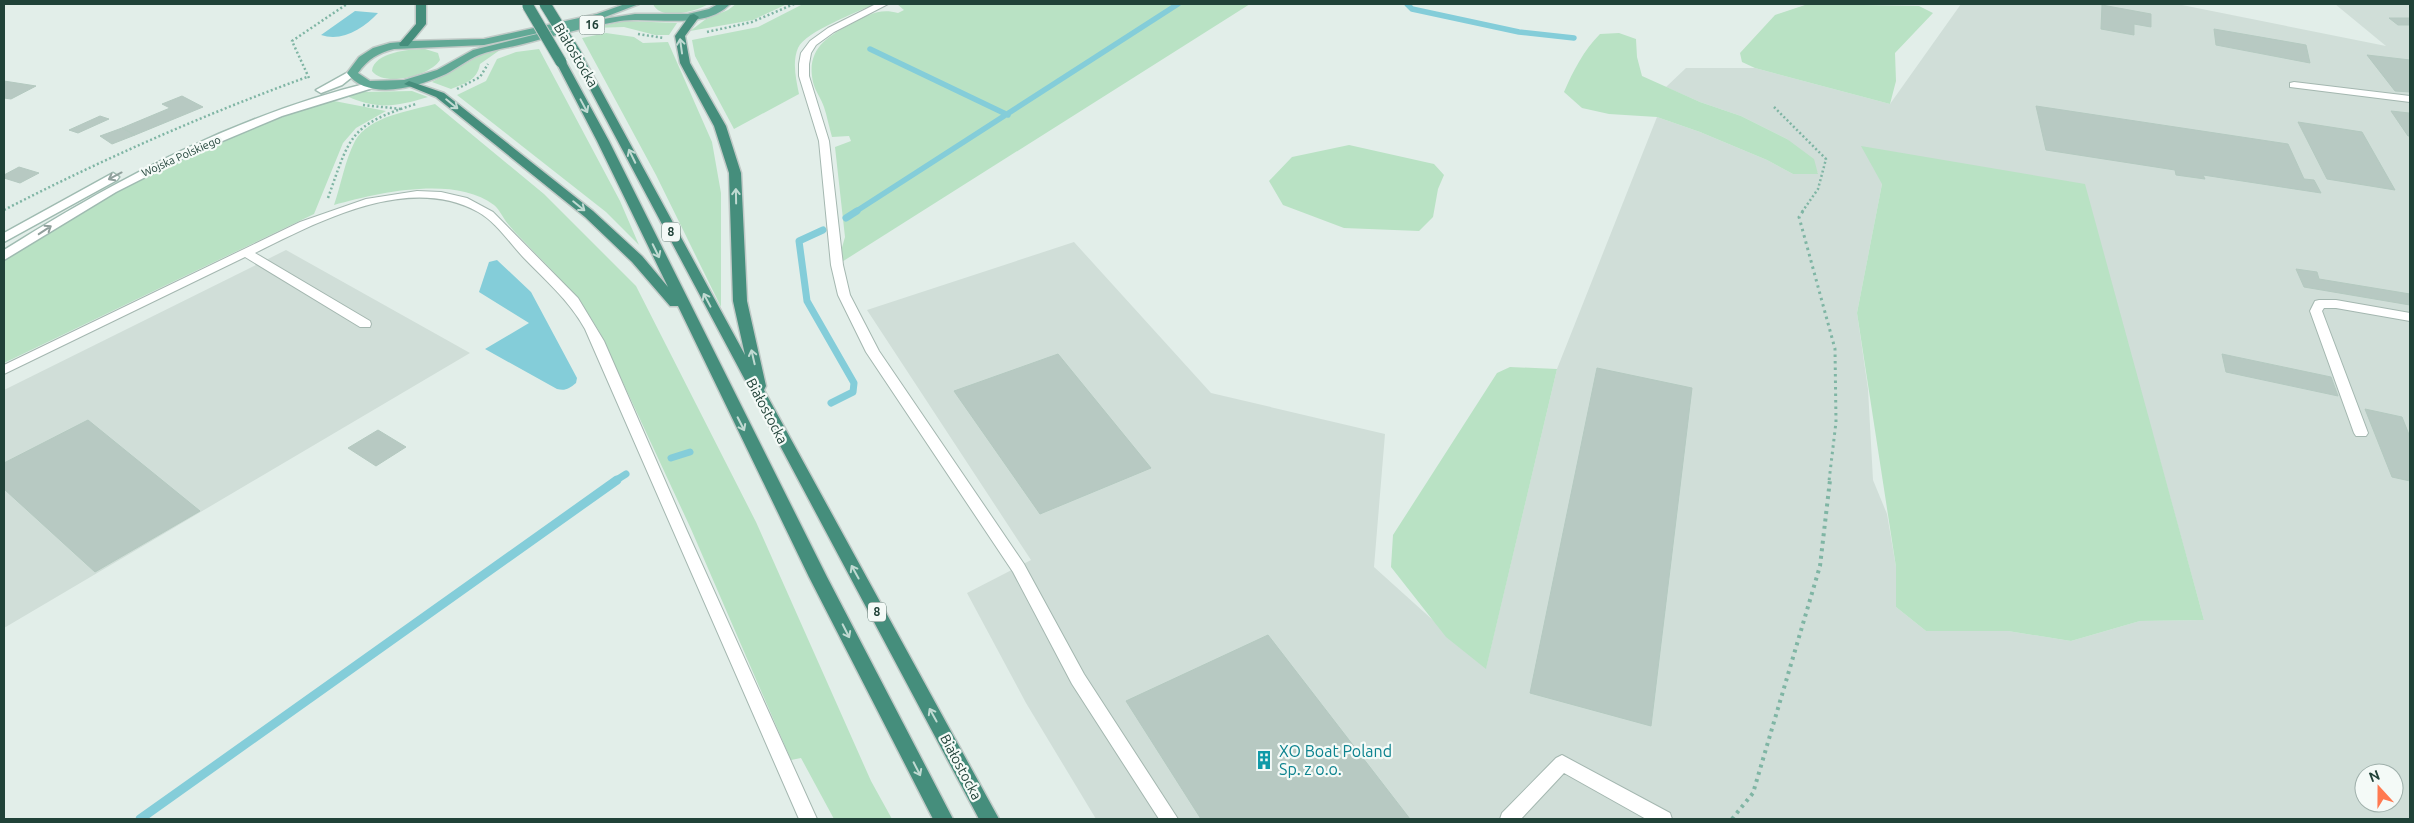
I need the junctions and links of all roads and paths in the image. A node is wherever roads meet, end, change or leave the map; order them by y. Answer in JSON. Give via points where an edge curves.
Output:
{"nodes":[{"id":1,"x":421,"y":4,"type":"edge"},
{"id":2,"x":545,"y":4,"type":"edge"},
{"id":3,"x":634,"y":4,"type":"edge"},
{"id":4,"x":725,"y":4,"type":"edge"},
{"id":5,"x":794,"y":4,"type":"edge"},
{"id":6,"x":883,"y":4,"type":"edge"},
{"id":7,"x":527,"y":5,"type":"edge"},
{"id":8,"x":694,"y":17,"type":"junction"},
{"id":9,"x":631,"y":32,"type":"dead end"},
{"id":10,"x":680,"y":36,"type":"junction"},
{"id":11,"x":404,"y":44,"type":"junction"},
{"id":12,"x":489,"y":50,"type":"junction"},
{"id":13,"x":352,"y":73,"type":"junction"},
{"id":14,"x":307,"y":77,"type":"dead end"},
{"id":15,"x":408,"y":84,"type":"junction"},
{"id":16,"x":372,"y":85,"type":"junction"},
{"id":17,"x":2294,"y":85,"type":"dead end"},
{"id":18,"x":440,"y":95,"type":"junction"},
{"id":19,"x":2410,"y":98,"type":"edge"},
{"id":20,"x":1774,"y":108,"type":"dead end"},
{"id":21,"x":4,"y":210,"type":"edge"},
{"id":22,"x":330,"y":213,"type":"junction"},
{"id":23,"x":4,"y":238,"type":"edge"},
{"id":24,"x":247,"y":253,"type":"junction"},
{"id":25,"x":4,"y":256,"type":"edge"},
{"id":26,"x":688,"y":317,"type":"junction"},
{"id":27,"x":2410,"y":317,"type":"edge"},
{"id":28,"x":365,"y":324,"type":"dead end"},
{"id":29,"x":4,"y":370,"type":"edge"},
{"id":30,"x":764,"y":404,"type":"junction"},
{"id":31,"x":2360,"y":433,"type":"dead end"},
{"id":32,"x":808,"y":819,"type":"edge"},
{"id":33,"x":943,"y":819,"type":"edge"},
{"id":34,"x":989,"y":819,"type":"edge"},
{"id":35,"x":1169,"y":819,"type":"edge"},
{"id":36,"x":1509,"y":819,"type":"edge"},
{"id":37,"x":1664,"y":819,"type":"edge"},
{"id":38,"x":1732,"y":819,"type":"edge"}],
"edges":[{"from":1,"to":11,"type":"highway","via":[[421,24]]},
{"from":30,"to":2,"type":"highway","name":"Białostocka","number":"8","one_way":true,"bridge":true,"via":[[622,136]]},
{"from":3,"to":12,"type":"main road","number":"16"},
{"from":4,"to":8,"type":"main road","number":"16"},
{"from":5,"to":10,"type":"path","via":[[748,24]]},
{"from":6,"to":35,"type":"lane","via":[[813,43],[804,64],[804,76],[824,141],[836,265],[844,295],[873,352],[1019,568],[1078,679]]},
{"from":7,"to":26,"type":"highway","name":"Białostocka","number":"8","one_way":true,"bridge":true,"via":[[611,158]]},
{"from":8,"to":10,"type":"highway"},
{"from":8,"to":12,"type":"main road","number":"16","via":[[621,18]]},
{"from":9,"to":10,"type":"path","via":[[660,38]]},
{"from":30,"to":10,"type":"highway","one_way":true,"via":[[740,301],[735,173],[720,126],[685,63]]},
{"from":11,"to":12,"type":"main road","number":"16","via":[[467,45]]},
{"from":11,"to":13,"type":"main road","number":"16","via":[[365,57]]},
{"from":12,"to":15,"type":"main road","number":"16","via":[[465,56],[437,74]]},
{"from":12,"to":18,"type":"path","via":[[484,74]]},
{"from":13,"to":16,"type":"main road","via":[[354,78]]},
{"from":13,"to":23,"type":"main road","name":"Wojska Polskiego","one_way":true,"via":[[338,83],[144,162]]},
{"from":14,"to":21,"type":"path","via":[[243,100],[91,165]]},
{"from":15,"to":16,"type":"main road","number":"16"},
{"from":15,"to":18,"type":"highway"},
{"from":25,"to":16,"type":"main road","name":"Wojska Polskiego","one_way":true,"via":[[104,194],[169,161],[285,112],[334,94]]},
{"from":17,"to":19,"type":"lane"},
{"from":18,"to":22,"type":"path","via":[[385,115],[358,130],[348,146],[325,207]]},
{"from":18,"to":26,"type":"highway","one_way":true,"via":[[589,214],[637,259]]},
{"from":20,"to":38,"type":"path","via":[[1826,159],[1818,189],[1799,217],[1835,349],[1836,422],[1820,566],[1753,793]]},
{"from":22,"to":24,"type":"lane"},
{"from":22,"to":32,"type":"lane","via":[[396,196],[462,200],[484,210],[569,295],[598,341]]},
{"from":24,"to":28,"type":"lane"},
{"from":24,"to":29,"type":"lane"},
{"from":26,"to":33,"type":"highway","name":"Białostocka","number":"8","one_way":true},
{"from":27,"to":31,"type":"lane","via":[[2336,304],[2318,304],[2316,311]]},
{"from":34,"to":30,"type":"highway","name":"Białostocka","number":"8","one_way":true},
{"from":36,"to":37,"type":"lane","via":[[1562,764]]}]}
